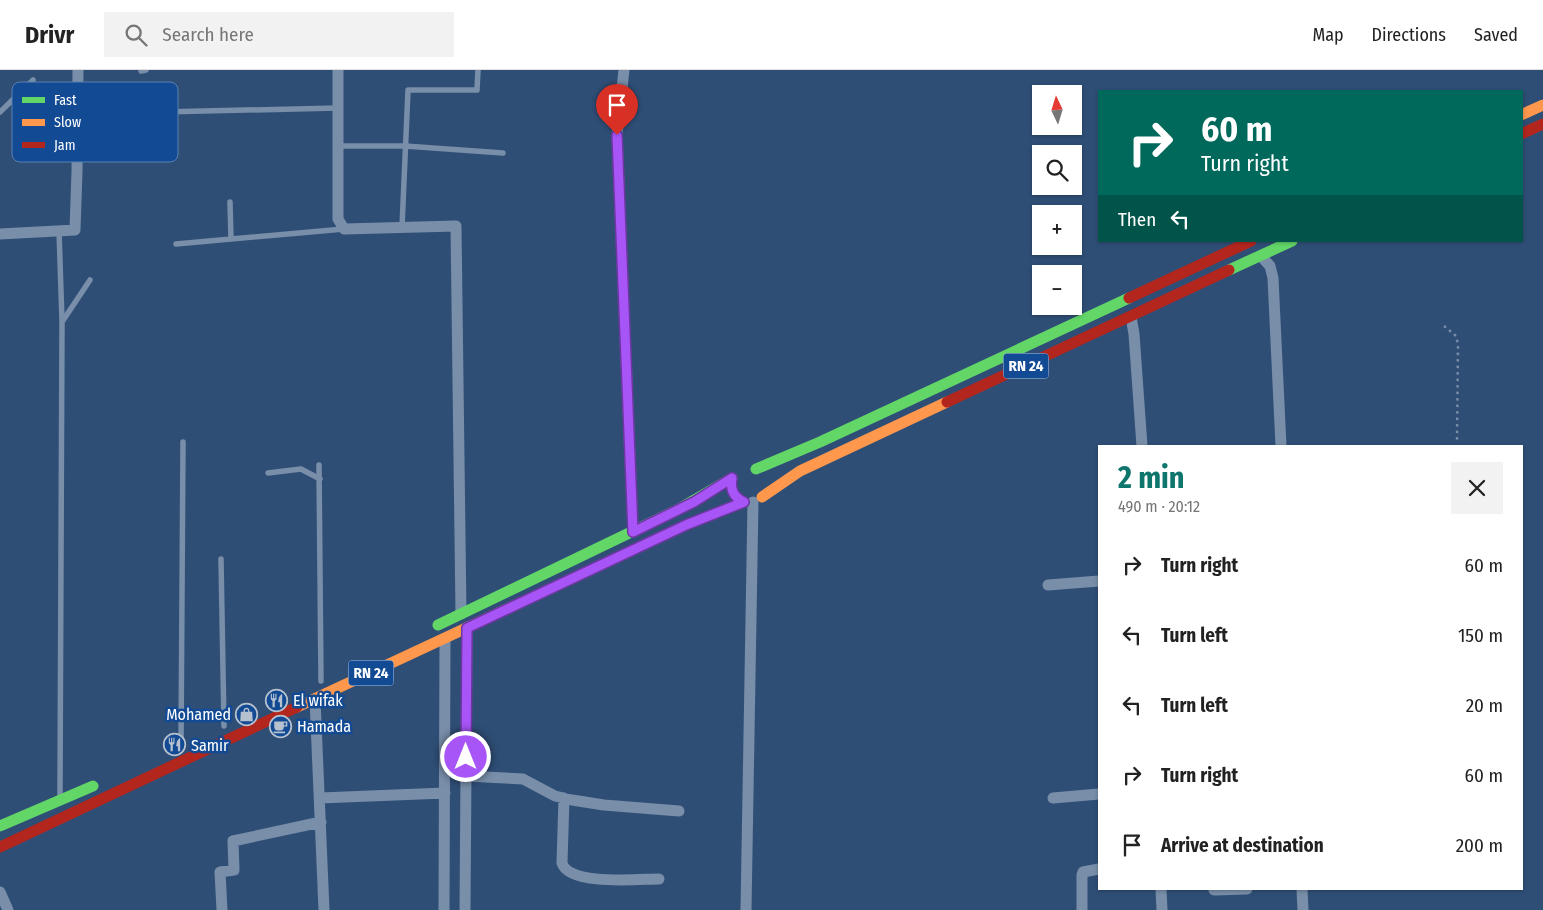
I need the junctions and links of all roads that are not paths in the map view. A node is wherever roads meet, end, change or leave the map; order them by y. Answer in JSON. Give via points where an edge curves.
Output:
{"nodes":[{"id":1,"x":338,"y":70,"type":"edge"},
{"id":2,"x":478,"y":70,"type":"edge"},
{"id":3,"x":624,"y":70,"type":"edge"},
{"id":4,"x":12,"y":100,"type":"edge"},
{"id":5,"x":1543,"y":105,"type":"edge"},
{"id":6,"x":338,"y":108,"type":"junction"},
{"id":7,"x":0,"y":112,"type":"edge"},
{"id":8,"x":178,"y":112,"type":"edge"},
{"id":9,"x":1523,"y":114,"type":"edge"},
{"id":10,"x":1543,"y":124,"type":"edge"},
{"id":11,"x":1523,"y":133,"type":"edge"},
{"id":12,"x":338,"y":146,"type":"junction"},
{"id":13,"x":406,"y":146,"type":"junction"},
{"id":14,"x":504,"y":153,"type":"dead end"},
{"id":15,"x":77,"y":162,"type":"edge"},
{"id":16,"x":230,"y":202,"type":"dead end"},
{"id":17,"x":402,"y":227,"type":"junction"},
{"id":18,"x":344,"y":229,"type":"junction"},
{"id":19,"x":59,"y":231,"type":"junction"},
{"id":20,"x":0,"y":234,"type":"edge"},
{"id":21,"x":231,"y":239,"type":"junction"},
{"id":22,"x":1249,"y":242,"type":"edge"},
{"id":23,"x":1290,"y":242,"type":"edge"},
{"id":24,"x":176,"y":244,"type":"dead end"},
{"id":25,"x":1261,"y":256,"type":"junction"},
{"id":26,"x":90,"y":280,"type":"dead end"},
{"id":27,"x":1131,"y":317,"type":"junction"},
{"id":28,"x":62,"y":322,"type":"junction"},
{"id":29,"x":183,"y":442,"type":"dead end"},
{"id":30,"x":1142,"y":445,"type":"edge"},
{"id":31,"x":1281,"y":445,"type":"edge"},
{"id":32,"x":319,"y":465,"type":"dead end"},
{"id":33,"x":268,"y":473,"type":"dead end"},
{"id":34,"x":751,"y":473,"type":"junction"},
{"id":35,"x":320,"y":479,"type":"junction"},
{"id":36,"x":745,"y":497,"type":"junction"},
{"id":37,"x":633,"y":532,"type":"junction"},
{"id":38,"x":221,"y":559,"type":"dead end"},
{"id":39,"x":1098,"y":580,"type":"edge"},
{"id":40,"x":1048,"y":585,"type":"dead end"},
{"id":41,"x":462,"y":614,"type":"junction"},
{"id":42,"x":467,"y":628,"type":"junction"},
{"id":43,"x":426,"y":630,"type":"dead end"},
{"id":44,"x":446,"y":638,"type":"junction"},
{"id":45,"x":321,"y":680,"type":"dead end"},
{"id":46,"x":315,"y":699,"type":"junction"},
{"id":47,"x":224,"y":726,"type":"dead end"},
{"id":48,"x":181,"y":746,"type":"dead end"},
{"id":49,"x":466,"y":776,"type":"junction"},
{"id":50,"x":103,"y":782,"type":"dead end"},
{"id":51,"x":444,"y":793,"type":"junction"},
{"id":52,"x":1098,"y":794,"type":"edge"},
{"id":53,"x":320,"y":798,"type":"junction"},
{"id":54,"x":564,"y":798,"type":"junction"},
{"id":55,"x":1053,"y":798,"type":"dead end"},
{"id":56,"x":60,"y":801,"type":"junction"},
{"id":57,"x":678,"y":811,"type":"dead end"},
{"id":58,"x":321,"y":822,"type":"junction"},
{"id":59,"x":0,"y":826,"type":"edge"},
{"id":60,"x":0,"y":847,"type":"edge"},
{"id":61,"x":1098,"y":869,"type":"edge"},
{"id":62,"x":659,"y":879,"type":"dead end"},
{"id":63,"x":1161,"y":890,"type":"edge"},
{"id":64,"x":1302,"y":890,"type":"edge"},
{"id":65,"x":0,"y":892,"type":"edge"},
{"id":66,"x":8,"y":910,"type":"edge"},
{"id":67,"x":222,"y":910,"type":"edge"},
{"id":68,"x":324,"y":910,"type":"edge"},
{"id":69,"x":444,"y":910,"type":"edge"},
{"id":70,"x":465,"y":910,"type":"edge"},
{"id":71,"x":746,"y":910,"type":"edge"},
{"id":72,"x":1082,"y":910,"type":"edge"},
{"id":73,"x":1162,"y":910,"type":"edge"},
{"id":74,"x":1303,"y":910,"type":"edge"}],
"edges":[{"from":1,"to":6,"type":"street"},
{"from":2,"to":13,"type":"lane","via":[[477,90],[408,90]]},
{"from":3,"to":37,"type":"street","via":[[617,135]]},
{"from":4,"to":7,"type":"lane"},
{"from":5,"to":9,"type":"highway"},
{"from":6,"to":8,"type":"lane"},
{"from":6,"to":12,"type":"street"},
{"from":10,"to":11,"type":"highway"},
{"from":12,"to":13,"type":"lane"},
{"from":12,"to":18,"type":"street","via":[[338,219]]},
{"from":13,"to":14,"type":"lane"},
{"from":13,"to":17,"type":"lane"},
{"from":15,"to":19,"type":"street","via":[[75,230]]},
{"from":16,"to":21,"type":"lane"},
{"from":17,"to":18,"type":"street"},
{"from":17,"to":41,"type":"street","via":[[456,226]]},
{"from":18,"to":21,"type":"lane"},
{"from":19,"to":20,"type":"street"},
{"from":19,"to":28,"type":"lane"},
{"from":21,"to":24,"type":"lane"},
{"from":22,"to":34,"type":"highway","number":"RN 24"},
{"from":23,"to":25,"type":"highway","number":"RN 24"},
{"from":25,"to":27,"type":"highway","number":"RN 24"},
{"from":25,"to":31,"type":"street","via":[[1270,266],[1273,278]]},
{"from":26,"to":28,"type":"lane"},
{"from":27,"to":30,"type":"street"},
{"from":27,"to":36,"type":"highway","number":"RN 24","via":[[776,486]]},
{"from":28,"to":56,"type":"lane"},
{"from":29,"to":48,"type":"lane"},
{"from":32,"to":35,"type":"lane"},
{"from":33,"to":35,"type":"lane","via":[[301,469]]},
{"from":34,"to":36,"type":"highway"},
{"from":34,"to":36,"type":"highway","via":[[767,487]]},
{"from":34,"to":37,"type":"highway","number":"RN 24"},
{"from":35,"to":45,"type":"lane"},
{"from":36,"to":42,"type":"highway","number":"RN 24"},
{"from":36,"to":71,"type":"street"},
{"from":37,"to":41,"type":"highway","number":"RN 24"},
{"from":38,"to":47,"type":"lane"},
{"from":39,"to":40,"type":"street"},
{"from":41,"to":43,"type":"highway","number":"RN 24"},
{"from":42,"to":44,"type":"highway","number":"RN 24"},
{"from":42,"to":49,"type":"street"},
{"from":44,"to":46,"type":"highway","number":"RN 24"},
{"from":44,"to":51,"type":"street"},
{"from":46,"to":53,"type":"street"},
{"from":46,"to":60,"type":"highway","number":"RN 24"},
{"from":49,"to":54,"type":"street","via":[[523,779]]},
{"from":49,"to":70,"type":"street"},
{"from":50,"to":56,"type":"highway"},
{"from":51,"to":53,"type":"street"},
{"from":51,"to":69,"type":"street"},
{"from":52,"to":55,"type":"street"},
{"from":53,"to":58,"type":"street"},
{"from":54,"to":57,"type":"street"},
{"from":54,"to":62,"type":"street","via":[[564,869],[571,874],[592,878]]},
{"from":56,"to":59,"type":"highway"},
{"from":58,"to":67,"type":"street","via":[[233,841],[234,870],[220,872]]},
{"from":58,"to":68,"type":"street"},
{"from":61,"to":72,"type":"street","via":[[1083,872]]},
{"from":63,"to":73,"type":"street"},
{"from":64,"to":74,"type":"street"},
{"from":65,"to":66,"type":"street"}]}
